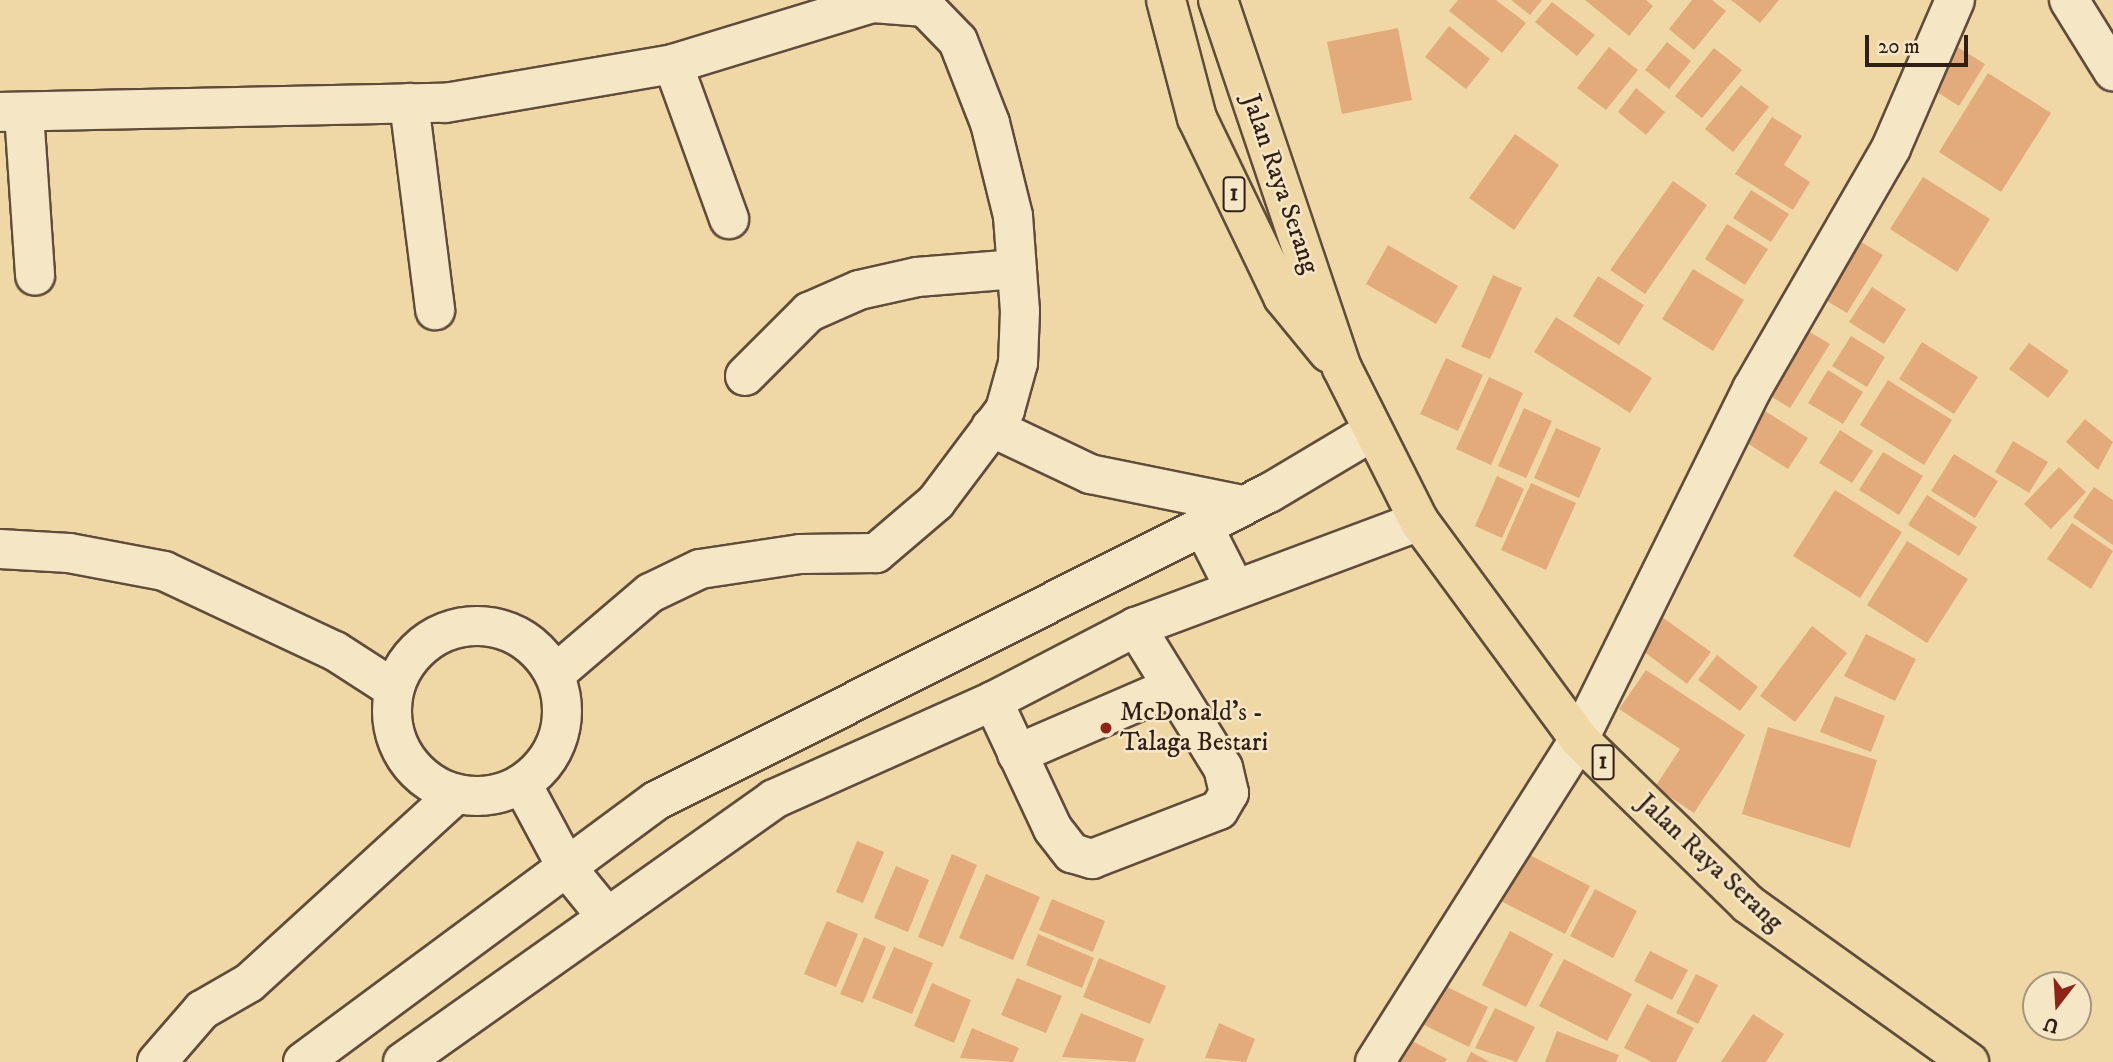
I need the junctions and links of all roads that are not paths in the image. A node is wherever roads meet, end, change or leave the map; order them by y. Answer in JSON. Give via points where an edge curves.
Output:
{"nodes":[{"id":1,"x":1166,"y":0,"type":"edge"},
{"id":2,"x":1218,"y":0,"type":"edge"},
{"id":3,"x":1955,"y":0,"type":"edge"},
{"id":4,"x":2069,"y":0,"type":"edge"},
{"id":5,"x":673,"y":64,"type":"junction"},
{"id":6,"x":2113,"y":71,"type":"edge"},
{"id":7,"x":409,"y":103,"type":"junction"},
{"id":8,"x":12,"y":112,"type":"edge"},
{"id":9,"x":729,"y":219,"type":"dead end"},
{"id":10,"x":1017,"y":270,"type":"junction"},
{"id":11,"x":35,"y":276,"type":"dead end"},
{"id":12,"x":435,"y":310,"type":"dead end"},
{"id":13,"x":1342,"y":368,"type":"junction"},
{"id":14,"x":745,"y":376,"type":"dead end"},
{"id":15,"x":991,"y":428,"type":"junction"},
{"id":16,"x":1373,"y":430,"type":"junction"},
{"id":17,"x":1242,"y":505,"type":"junction"},
{"id":18,"x":1419,"y":521,"type":"junction"},
{"id":19,"x":1202,"y":524,"type":"junction"},
{"id":20,"x":0,"y":549,"type":"edge"},
{"id":21,"x":1234,"y":587,"type":"junction"},
{"id":22,"x":1136,"y":627,"type":"junction"},
{"id":23,"x":555,"y":674,"type":"junction"},
{"id":24,"x":1172,"y":687,"type":"junction"},
{"id":25,"x":394,"y":690,"type":"junction"},
{"id":26,"x":993,"y":701,"type":"junction"},
{"id":27,"x":1580,"y":739,"type":"junction"},
{"id":28,"x":1017,"y":754,"type":"junction"},
{"id":29,"x":522,"y":785,"type":"junction"},
{"id":30,"x":456,"y":793,"type":"junction"},
{"id":31,"x":567,"y":868,"type":"junction"},
{"id":32,"x":607,"y":917,"type":"junction"},
{"id":33,"x":157,"y":1062,"type":"edge"},
{"id":34,"x":303,"y":1062,"type":"edge"},
{"id":35,"x":403,"y":1062,"type":"edge"},
{"id":36,"x":1374,"y":1062,"type":"edge"},
{"id":37,"x":1969,"y":1062,"type":"edge"}],
"edges":[{"from":1,"to":13,"type":"highway","name":"Jalan Raya Serang","number":"1","via":[[1197,118],[1283,297]]},
{"from":2,"to":13,"type":"highway","name":"Jalan Raya Serang","number":"1"},
{"from":3,"to":27,"type":"street","via":[[1891,148],[1752,389]]},
{"from":4,"to":6,"type":"street"},
{"from":5,"to":7,"type":"street"},
{"from":5,"to":9,"type":"street"},
{"from":5,"to":10,"type":"street","via":[[873,3],[925,7],[958,41],[990,124],[1013,216]]},
{"from":7,"to":8,"type":"street"},
{"from":7,"to":12,"type":"street"},
{"from":8,"to":11,"type":"street"},
{"from":10,"to":14,"type":"street","via":[[917,277],[859,290],[808,312]]},
{"from":10,"to":15,"type":"street","via":[[1018,363],[1005,410]]},
{"from":13,"to":16,"type":"highway","name":"Jalan Raya Serang","number":"1"},
{"from":15,"to":17,"type":"street","via":[[1090,474]]},
{"from":15,"to":23,"type":"street","via":[[936,502],[876,553],[800,554],[700,569],[650,593]]},
{"from":16,"to":17,"type":"street"},
{"from":16,"to":18,"type":"highway","name":"Jalan Raya Serang","number":"1"},
{"from":17,"to":19,"type":"street"},
{"from":18,"to":21,"type":"street"},
{"from":18,"to":27,"type":"highway","name":"Jalan Raya Serang","number":"1"},
{"from":19,"to":21,"type":"street"},
{"from":19,"to":31,"type":"street","via":[[735,757],[656,801]]},
{"from":20,"to":25,"type":"street","via":[[69,553],[164,571],[335,651]]},
{"from":21,"to":22,"type":"street"},
{"from":22,"to":24,"type":"street"},
{"from":22,"to":26,"type":"street"},
{"from":23,"to":25,"type":"street","via":[[527,640],[496,627],[463,626],[432,637],[408,660]]},
{"from":23,"to":29,"type":"street","via":[[563,696],[561,731],[547,762]]},
{"from":24,"to":28,"type":"street"},
{"from":24,"to":28,"type":"street","via":[[1223,768],[1229,793],[1219,810],[1086,858],[1059,840]]},
{"from":25,"to":30,"type":"street","via":[[392,723],[403,754],[426,779]]},
{"from":26,"to":28,"type":"street"},
{"from":26,"to":32,"type":"street","via":[[774,799]]},
{"from":27,"to":36,"type":"street"},
{"from":27,"to":37,"type":"highway","name":"Jalan Raya Serang","number":"1","via":[[1748,904]]},
{"from":29,"to":30,"type":"street","via":[[490,796]]},
{"from":29,"to":31,"type":"street"},
{"from":30,"to":33,"type":"street","via":[[249,983],[202,1010],[169,1041]]},
{"from":31,"to":32,"type":"street"},
{"from":31,"to":34,"type":"street"},
{"from":32,"to":35,"type":"street"}]}
